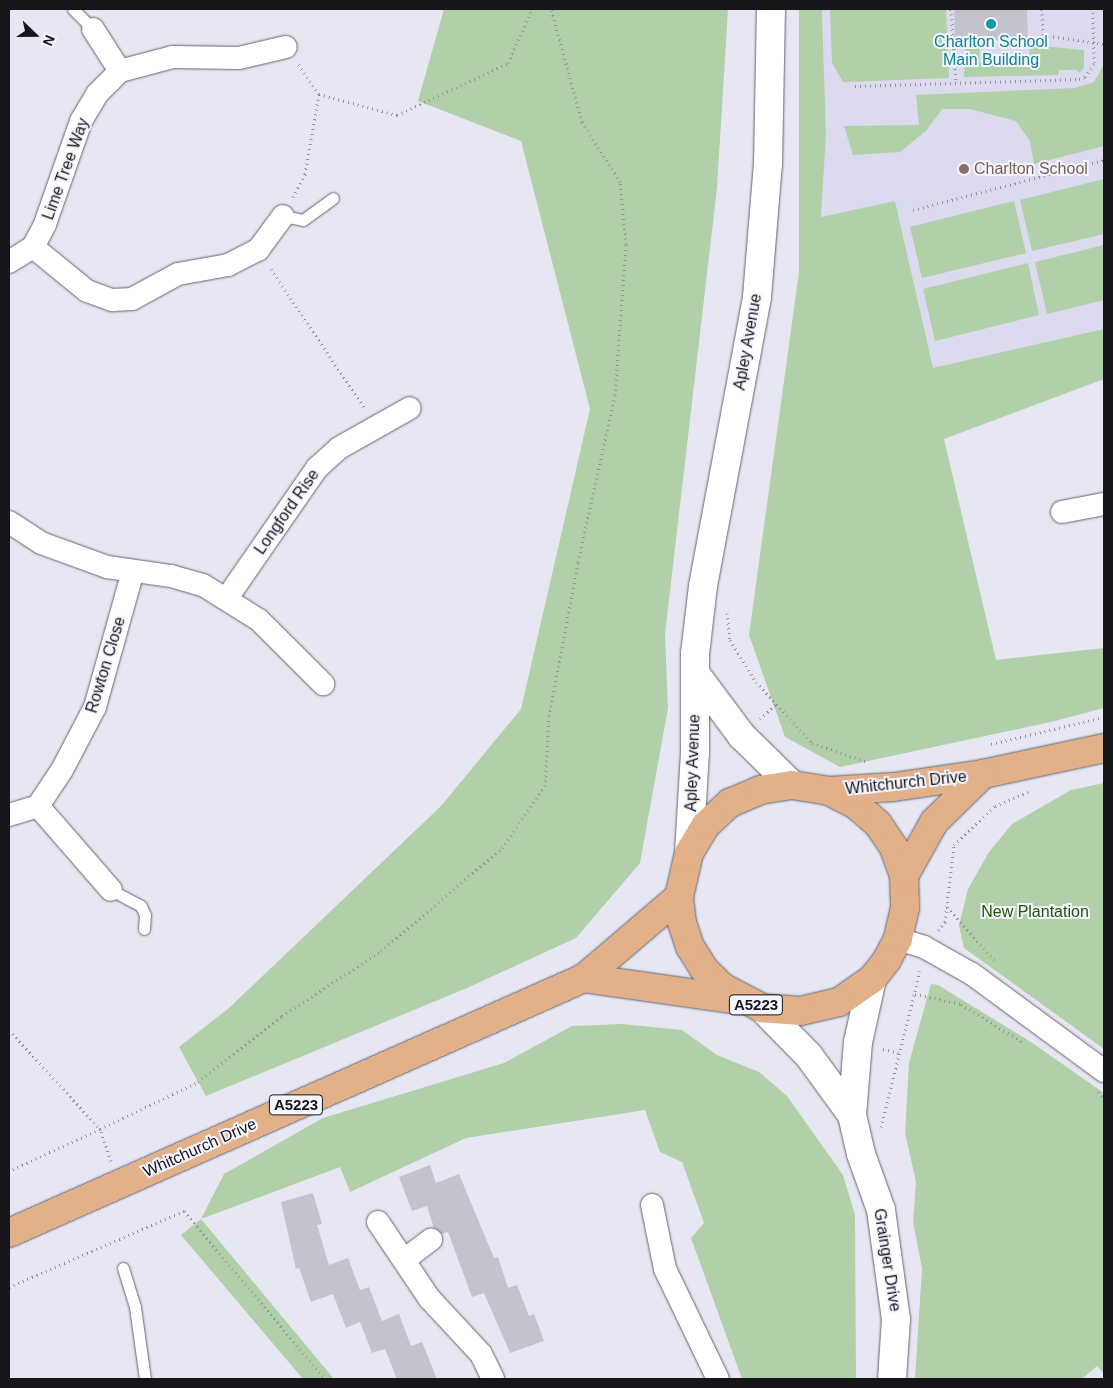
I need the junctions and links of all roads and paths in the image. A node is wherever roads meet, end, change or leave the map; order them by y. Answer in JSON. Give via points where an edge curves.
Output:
{"nodes":[{"id":1,"x":74,"y":9,"type":"edge"},
{"id":2,"x":532,"y":9,"type":"edge"},
{"id":3,"x":550,"y":9,"type":"edge"},
{"id":4,"x":771,"y":9,"type":"edge"},
{"id":5,"x":951,"y":9,"type":"edge"},
{"id":6,"x":1042,"y":9,"type":"edge"},
{"id":7,"x":1093,"y":9,"type":"edge"},
{"id":8,"x":93,"y":29,"type":"joint"},
{"id":9,"x":1094,"y":42,"type":"junction"},
{"id":10,"x":1104,"y":44,"type":"edge"},
{"id":11,"x":286,"y":47,"type":"joint"},
{"id":12,"x":120,"y":71,"type":"junction"},
{"id":13,"x":956,"y":83,"type":"junction"},
{"id":14,"x":854,"y":86,"type":"dead end"},
{"id":15,"x":319,"y":94,"type":"junction"},
{"id":16,"x":1104,"y":160,"type":"edge"},
{"id":17,"x":333,"y":198,"type":"dead end"},
{"id":18,"x":914,"y":210,"type":"dead end"},
{"id":19,"x":283,"y":216,"type":"junction"},
{"id":20,"x":32,"y":247,"type":"junction"},
{"id":21,"x":258,"y":250,"type":"junction"},
{"id":22,"x":9,"y":262,"type":"edge"},
{"id":23,"x":410,"y":408,"type":"dead end"},
{"id":24,"x":378,"y":426,"type":"junction"},
{"id":25,"x":1104,"y":504,"type":"edge"},
{"id":26,"x":1062,"y":512,"type":"dead end"},
{"id":27,"x":9,"y":522,"type":"edge"},
{"id":28,"x":133,"y":572,"type":"junction"},
{"id":29,"x":228,"y":598,"type":"junction"},
{"id":30,"x":726,"y":604,"type":"dead end"},
{"id":31,"x":695,"y":673,"type":"junction"},
{"id":32,"x":323,"y":684,"type":"dead end"},
{"id":33,"x":1104,"y":717,"type":"edge"},
{"id":34,"x":982,"y":746,"type":"dead end"},
{"id":35,"x":1104,"y":748,"type":"edge"},
{"id":36,"x":874,"y":764,"type":"dead end"},
{"id":37,"x":983,"y":774,"type":"junction"},
{"id":38,"x":792,"y":785,"type":"junction"},
{"id":39,"x":1038,"y":788,"type":"dead end"},
{"id":40,"x":829,"y":791,"type":"junction"},
{"id":41,"x":38,"y":806,"type":"junction"},
{"id":42,"x":9,"y":815,"type":"edge"},
{"id":43,"x":689,"y":853,"type":"junction"},
{"id":44,"x":904,"y":876,"type":"junction"},
{"id":45,"x":111,"y":890,"type":"joint"},
{"id":46,"x":679,"y":897,"type":"junction"},
{"id":47,"x":947,"y":906,"type":"junction"},
{"id":48,"x":945,"y":922,"type":"dead end"},
{"id":49,"x":144,"y":929,"type":"dead end"},
{"id":50,"x":898,"y":938,"type":"junction"},
{"id":51,"x":1000,"y":966,"type":"dead end"},
{"id":52,"x":584,"y":978,"type":"junction"},
{"id":53,"x":872,"y":979,"type":"junction"},
{"id":54,"x":918,"y":982,"type":"dead end"},
{"id":55,"x":915,"y":994,"type":"junction"},
{"id":56,"x":752,"y":1004,"type":"junction"},
{"id":57,"x":9,"y":1030,"type":"edge"},
{"id":58,"x":1028,"y":1045,"type":"dead end"},
{"id":59,"x":1104,"y":1070,"type":"edge"},
{"id":60,"x":852,"y":1115,"type":"junction"},
{"id":61,"x":100,"y":1129,"type":"junction"},
{"id":62,"x":861,"y":1154,"type":"junction"},
{"id":63,"x":9,"y":1171,"type":"edge"},
{"id":64,"x":119,"y":1184,"type":"junction"},
{"id":65,"x":652,"y":1205,"type":"dead end"},
{"id":66,"x":378,"y":1222,"type":"dead end"},
{"id":67,"x":9,"y":1233,"type":"edge"},
{"id":68,"x":430,"y":1240,"type":"dead end"},
{"id":69,"x":404,"y":1260,"type":"junction"},
{"id":70,"x":123,"y":1268,"type":"dead end"},
{"id":71,"x":9,"y":1287,"type":"edge"},
{"id":72,"x":145,"y":1379,"type":"edge"},
{"id":73,"x":326,"y":1379,"type":"edge"},
{"id":74,"x":493,"y":1379,"type":"edge"},
{"id":75,"x":718,"y":1379,"type":"edge"},
{"id":76,"x":892,"y":1379,"type":"edge"}],
"edges":[{"from":1,"to":8,"type":"lane"},
{"from":2,"to":15,"type":"path","via":[[508,63],[397,115]]},
{"from":3,"to":61,"type":"path","via":[[582,122],[620,182],[626,244],[615,395],[578,562],[549,716],[545,786],[502,848],[381,951],[282,1016],[198,1082]]},
{"from":4,"to":31,"type":"street","name":"Apley Avenue","via":[[768,164],[757,297],[703,586]]},
{"from":5,"to":13,"type":"path"},
{"from":6,"to":9,"type":"path","via":[[1043,35]]},
{"from":7,"to":9,"type":"path"},
{"from":8,"to":12,"type":"street"},
{"from":9,"to":10,"type":"path"},
{"from":9,"to":13,"type":"path","via":[[1094,63],[1080,79]]},
{"from":11,"to":12,"type":"street","via":[[239,58],[173,57]]},
{"from":11,"to":15,"type":"path"},
{"from":12,"to":20,"type":"street","name":"Lime Tree Way","via":[[97,94],[81,121],[46,224]]},
{"from":13,"to":14,"type":"path"},
{"from":15,"to":19,"type":"path","via":[[305,174]]},
{"from":16,"to":18,"type":"path"},
{"from":17,"to":19,"type":"lane","via":[[303,220]]},
{"from":19,"to":21,"type":"street"},
{"from":20,"to":21,"type":"street","via":[[87,291],[112,300],[132,299],[178,274],[228,265]]},
{"from":20,"to":22,"type":"street","name":"Lime Tree Way"},
{"from":21,"to":24,"type":"path"},
{"from":23,"to":24,"type":"street","name":"Longford Rise"},
{"from":24,"to":29,"type":"street","name":"Longford Rise","via":[[339,448],[317,468]]},
{"from":25,"to":26,"type":"street"},
{"from":27,"to":28,"type":"street","via":[[41,543],[107,567]]},
{"from":28,"to":29,"type":"street","via":[[203,585]]},
{"from":28,"to":41,"type":"street","name":"Rowton Close","via":[[95,707],[62,770]]},
{"from":29,"to":32,"type":"street","via":[[284,642]]},
{"from":30,"to":36,"type":"path","via":[[730,640],[756,682],[812,743]]},
{"from":31,"to":38,"type":"street","name":"Apley Avenue","via":[[742,736]]},
{"from":31,"to":43,"type":"street","name":"Apley Avenue","via":[[695,753]]},
{"from":33,"to":34,"type":"path"},
{"from":35,"to":37,"type":"main road","name":"Whitchurch Drive","number":"A5223"},
{"from":37,"to":40,"type":"main road","name":"Whitchurch Drive","number":"A5223","via":[[894,787]]},
{"from":37,"to":44,"type":"main road","name":"Whitchurch Drive","via":[[934,822]]},
{"from":38,"to":40,"type":"main road","name":"Whitchurch Drive","number":"A5223"},
{"from":38,"to":43,"type":"main road","name":"Whitchurch Drive","number":"A5223","via":[[760,790],[730,804],[706,825]]},
{"from":39,"to":47,"type":"path","via":[[995,806],[954,845]]},
{"from":40,"to":44,"type":"main road","name":"Whitchurch Drive","number":"A5223","via":[[855,804],[878,824],[894,848]]},
{"from":41,"to":42,"type":"street"},
{"from":41,"to":45,"type":"street"},
{"from":43,"to":46,"type":"main road","name":"Whitchurch Drive","number":"A5223"},
{"from":44,"to":50,"type":"main road","name":"Whitchurch Drive","number":"A5223","via":[[905,908]]},
{"from":45,"to":49,"type":"lane","via":[[141,906],[145,915]]},
{"from":46,"to":52,"type":"main road","name":"Whitchurch Drive","number":"A5223"},
{"from":46,"to":56,"type":"main road","name":"Whitchurch Drive","number":"A5223","via":[[682,923],[690,947],[704,969],[722,987]]},
{"from":47,"to":48,"type":"path"},
{"from":47,"to":51,"type":"path"},
{"from":50,"to":53,"type":"main road","name":"Whitchurch Drive","number":"A5223"},
{"from":50,"to":59,"type":"street","via":[[924,947],[972,974]]},
{"from":52,"to":56,"type":"main road","name":"Whitchurch Drive","number":"A5223"},
{"from":52,"to":64,"type":"main road","name":"Whitchurch Drive","number":"A5223"},
{"from":53,"to":56,"type":"main road","name":"Whitchurch Drive","number":"A5223","via":[[839,1002],[801,1012]]},
{"from":53,"to":60,"type":"street","name":"Grainger Drive","via":[[858,1042]]},
{"from":54,"to":55,"type":"path"},
{"from":55,"to":58,"type":"path","via":[[961,1004]]},
{"from":55,"to":62,"type":"path","via":[[881,1129]]},
{"from":56,"to":60,"type":"street","name":"Grainger Drive","via":[[809,1056]]},
{"from":57,"to":61,"type":"path"},
{"from":60,"to":62,"type":"street","name":"Grainger Drive"},
{"from":61,"to":63,"type":"path"},
{"from":61,"to":64,"type":"path"},
{"from":62,"to":76,"type":"street","name":"Grainger Drive","via":[[881,1210],[896,1320]]},
{"from":64,"to":67,"type":"main road","name":"Whitchurch Drive","number":"A5223"},
{"from":65,"to":75,"type":"street","via":[[665,1269]]},
{"from":66,"to":69,"type":"street"},
{"from":68,"to":69,"type":"street"},
{"from":69,"to":74,"type":"street","via":[[429,1298],[481,1354]]},
{"from":70,"to":72,"type":"lane","via":[[136,1315]]},
{"from":71,"to":73,"type":"path","via":[[184,1211]]}]}
